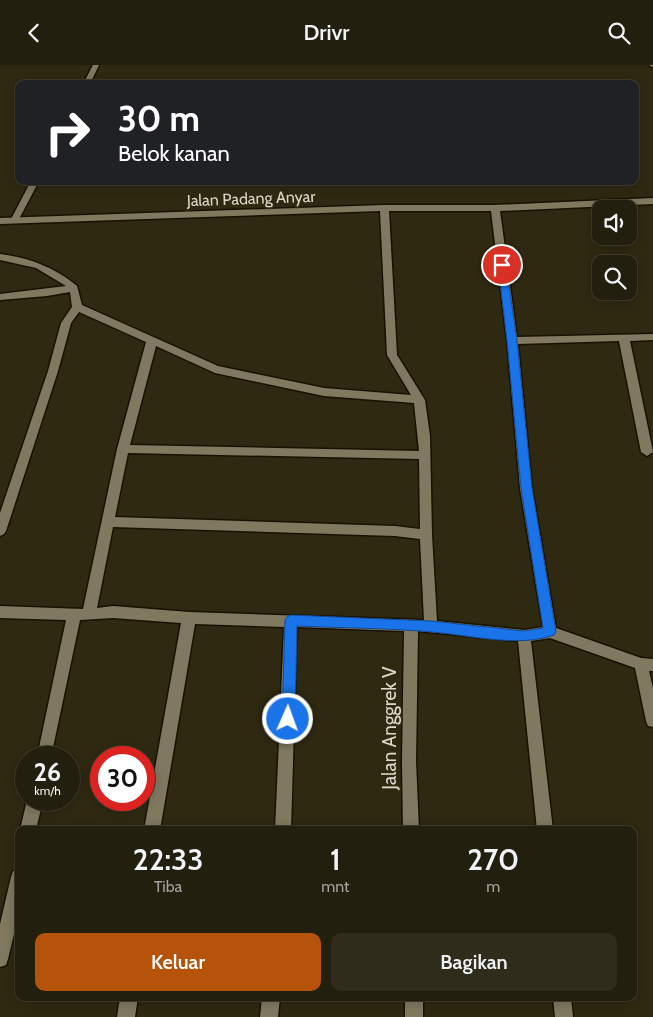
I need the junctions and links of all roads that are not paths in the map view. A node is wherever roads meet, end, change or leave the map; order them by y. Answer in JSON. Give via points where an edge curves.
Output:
{"nodes":[{"id":1,"x":96,"y":65,"type":"edge"},
{"id":2,"x":88,"y":80,"type":"edge"},
{"id":3,"x":34,"y":185,"type":"edge"},
{"id":4,"x":653,"y":201,"type":"edge"},
{"id":5,"x":384,"y":208,"type":"junction"},
{"id":6,"x":494,"y":208,"type":"junction"},
{"id":7,"x":0,"y":221,"type":"edge"},
{"id":8,"x":14,"y":221,"type":"junction"},
{"id":9,"x":0,"y":257,"type":"edge"},
{"id":10,"x":74,"y":288,"type":"junction"},
{"id":11,"x":0,"y":297,"type":"edge"},
{"id":12,"x":78,"y":307,"type":"junction"},
{"id":13,"x":653,"y":337,"type":"edge"},
{"id":14,"x":624,"y":338,"type":"junction"},
{"id":15,"x":152,"y":340,"type":"junction"},
{"id":16,"x":512,"y":341,"type":"junction"},
{"id":17,"x":419,"y":400,"type":"junction"},
{"id":18,"x":123,"y":449,"type":"junction"},
{"id":19,"x":647,"y":452,"type":"dead end"},
{"id":20,"x":424,"y":455,"type":"junction"},
{"id":21,"x":107,"y":522,"type":"junction"},
{"id":22,"x":0,"y":531,"type":"edge"},
{"id":23,"x":426,"y":535,"type":"junction"},
{"id":24,"x":0,"y":611,"type":"edge"},
{"id":25,"x":89,"y":613,"type":"junction"},
{"id":26,"x":74,"y":615,"type":"junction"},
{"id":27,"x":189,"y":618,"type":"junction"},
{"id":28,"x":291,"y":620,"type":"junction"},
{"id":29,"x":411,"y":627,"type":"junction"},
{"id":30,"x":431,"y":627,"type":"junction"},
{"id":31,"x":550,"y":632,"type":"junction"},
{"id":32,"x":524,"y":636,"type":"junction"},
{"id":33,"x":647,"y":664,"type":"edge"},
{"id":34,"x":653,"y":721,"type":"edge"},
{"id":35,"x":46,"y":746,"type":"edge"},
{"id":36,"x":32,"y":811,"type":"edge"},
{"id":37,"x":29,"y":826,"type":"edge"},
{"id":38,"x":153,"y":826,"type":"edge"},
{"id":39,"x":283,"y":826,"type":"edge"},
{"id":40,"x":411,"y":826,"type":"edge"},
{"id":41,"x":545,"y":826,"type":"edge"},
{"id":42,"x":15,"y":894,"type":"edge"},
{"id":43,"x":0,"y":959,"type":"edge"},
{"id":44,"x":128,"y":1001,"type":"edge"},
{"id":45,"x":271,"y":1001,"type":"edge"},
{"id":46,"x":414,"y":1001,"type":"edge"},
{"id":47,"x":562,"y":1001,"type":"edge"},
{"id":48,"x":126,"y":1017,"type":"edge"},
{"id":49,"x":269,"y":1017,"type":"edge"},
{"id":50,"x":414,"y":1017,"type":"edge"},
{"id":51,"x":564,"y":1017,"type":"edge"}],
"edges":[{"from":1,"to":2,"type":"lane"},
{"from":3,"to":8,"type":"lane"},
{"from":4,"to":6,"type":"street","name":"Jalan Padang Anyar"},
{"from":5,"to":6,"type":"street","name":"Jalan Padang Anyar"},
{"from":5,"to":8,"type":"street","name":"Jalan Padang Anyar"},
{"from":5,"to":17,"type":"street","via":[[392,355]]},
{"from":6,"to":16,"type":"street"},
{"from":7,"to":8,"type":"street","name":"Jalan Padang Anyar"},
{"from":9,"to":10,"type":"street","via":[[30,261]]},
{"from":10,"to":11,"type":"street"},
{"from":10,"to":12,"type":"street"},
{"from":12,"to":15,"type":"street"},
{"from":12,"to":22,"type":"street","via":[[66,323]]},
{"from":13,"to":14,"type":"street"},
{"from":14,"to":16,"type":"street"},
{"from":14,"to":19,"type":"street"},
{"from":15,"to":17,"type":"street","via":[[216,369],[324,392]]},
{"from":15,"to":18,"type":"street"},
{"from":16,"to":31,"type":"street","via":[[526,488]]},
{"from":17,"to":20,"type":"street"},
{"from":18,"to":20,"type":"street"},
{"from":18,"to":21,"type":"street"},
{"from":20,"to":23,"type":"street"},
{"from":21,"to":23,"type":"street","via":[[394,531]]},
{"from":21,"to":25,"type":"street"},
{"from":23,"to":30,"type":"street"},
{"from":24,"to":26,"type":"street"},
{"from":25,"to":26,"type":"street"},
{"from":25,"to":27,"type":"street"},
{"from":26,"to":35,"type":"street"},
{"from":27,"to":28,"type":"street"},
{"from":27,"to":38,"type":"street"},
{"from":28,"to":29,"type":"street"},
{"from":28,"to":39,"type":"street"},
{"from":29,"to":30,"type":"street"},
{"from":29,"to":40,"type":"street","name":"Jalan Anggrek V"},
{"from":30,"to":32,"type":"street"},
{"from":31,"to":32,"type":"street"},
{"from":31,"to":33,"type":"street"},
{"from":32,"to":41,"type":"street"},
{"from":33,"to":34,"type":"street"},
{"from":36,"to":37,"type":"street"},
{"from":42,"to":43,"type":"street"},
{"from":44,"to":48,"type":"street"},
{"from":45,"to":49,"type":"street"},
{"from":46,"to":50,"type":"street"},
{"from":47,"to":51,"type":"street"}]}
